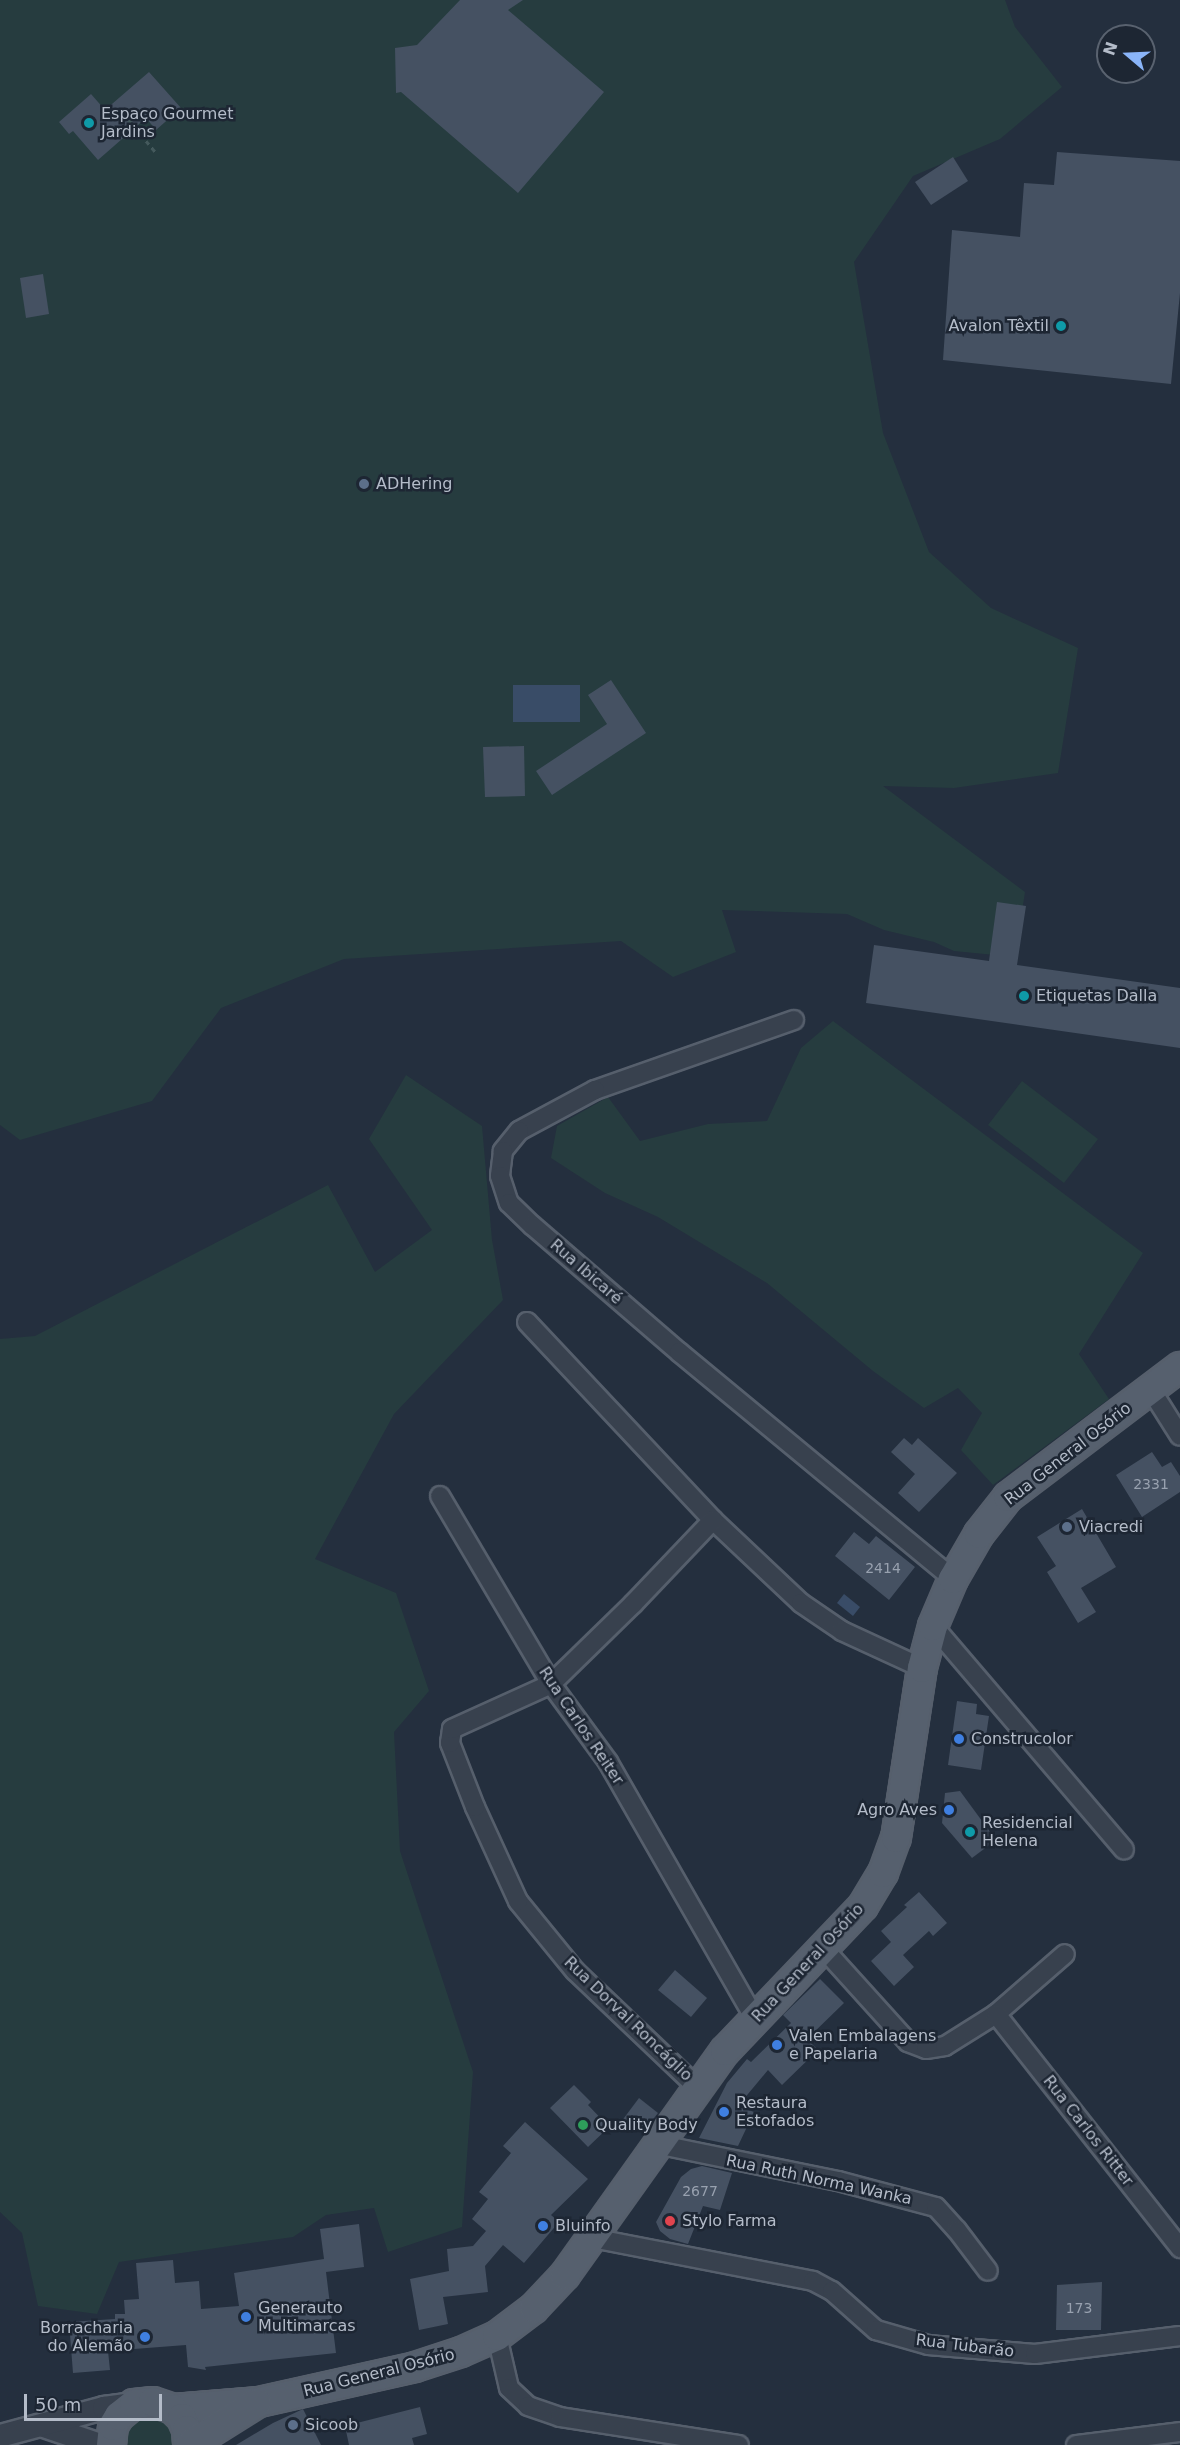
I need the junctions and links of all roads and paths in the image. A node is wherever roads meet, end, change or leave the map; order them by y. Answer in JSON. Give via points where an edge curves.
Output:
{"nodes":[{"id":1,"x":123,"y":113,"type":"dead end"},
{"id":2,"x":157,"y":153,"type":"dead end"},
{"id":3,"x":794,"y":1020,"type":"dead end"},
{"id":4,"x":527,"y":1322,"type":"dead end"},
{"id":5,"x":1180,"y":1367,"type":"edge"},
{"id":6,"x":1151,"y":1390,"type":"junction"},
{"id":7,"x":1180,"y":1436,"type":"edge"},
{"id":8,"x":440,"y":1496,"type":"dead end"},
{"id":9,"x":713,"y":1520,"type":"junction"},
{"id":10,"x":953,"y":1580,"type":"junction"},
{"id":11,"x":933,"y":1626,"type":"junction"},
{"id":12,"x":922,"y":1668,"type":"junction"},
{"id":13,"x":551,"y":1684,"type":"junction"},
{"id":14,"x":1124,"y":1850,"type":"dead end"},
{"id":15,"x":823,"y":1948,"type":"junction"},
{"id":16,"x":1065,"y":1954,"type":"dead end"},
{"id":17,"x":996,"y":2014,"type":"junction"},
{"id":18,"x":755,"y":2019,"type":"junction"},
{"id":19,"x":698,"y":2087,"type":"junction"},
{"id":20,"x":656,"y":2144,"type":"junction"},
{"id":21,"x":592,"y":2238,"type":"junction"},
{"id":22,"x":1180,"y":2248,"type":"edge"},
{"id":23,"x":988,"y":2271,"type":"dead end"},
{"id":24,"x":497,"y":2336,"type":"junction"},
{"id":25,"x":1180,"y":2336,"type":"edge"},
{"id":26,"x":259,"y":2402,"type":"junction"},
{"id":27,"x":134,"y":2404,"type":"junction"},
{"id":28,"x":173,"y":2409,"type":"junction"},
{"id":29,"x":44,"y":2426,"type":"junction"},
{"id":30,"x":1180,"y":2432,"type":"edge"},
{"id":31,"x":0,"y":2436,"type":"edge"},
{"id":32,"x":100,"y":2445,"type":"edge"},
{"id":33,"x":111,"y":2445,"type":"edge"},
{"id":34,"x":189,"y":2445,"type":"edge"},
{"id":35,"x":739,"y":2445,"type":"edge"},
{"id":36,"x":1076,"y":2445,"type":"edge"}],
"edges":[{"from":1,"to":2,"type":"path"},
{"from":3,"to":10,"type":"street","name":"Rua Ibicaré","via":[[595,1090],[519,1131],[503,1152],[500,1176],[509,1203],[532,1226]]},
{"from":4,"to":9,"type":"street"},
{"from":5,"to":6,"type":"main road","name":"Rua General Osório"},
{"from":6,"to":7,"type":"street"},
{"from":6,"to":10,"type":"main road","name":"Rua General Osório","via":[[1008,1497],[979,1534]]},
{"from":8,"to":13,"type":"street","name":"Rua Carlos Reiter"},
{"from":9,"to":12,"type":"street","via":[[801,1604],[842,1631]]},
{"from":9,"to":13,"type":"street"},
{"from":10,"to":11,"type":"main road","name":"Rua General Osório"},
{"from":11,"to":12,"type":"main road","name":"Rua General Osório"},
{"from":11,"to":14,"type":"street"},
{"from":12,"to":15,"type":"main road","name":"Rua General Osório","via":[[896,1838],[883,1873],[863,1906]]},
{"from":13,"to":18,"type":"street","name":"Rua Carlos Reiter","via":[[608,1762]]},
{"from":13,"to":19,"type":"street","name":"Rua Dorval Roncáglio","via":[[452,1729],[450,1743],[518,1901],[575,1971]]},
{"from":15,"to":17,"type":"street","via":[[908,2042],[926,2049],[945,2046]]},
{"from":15,"to":18,"type":"main road","name":"Rua General Osório"},
{"from":16,"to":17,"type":"street"},
{"from":17,"to":22,"type":"street","name":"Rua Carlos Ritter"},
{"from":18,"to":19,"type":"main road","name":"Rua General Osório"},
{"from":19,"to":20,"type":"main road","name":"Rua General Osório"},
{"from":20,"to":21,"type":"main road","name":"Rua General Osório"},
{"from":20,"to":23,"type":"street","name":"Rua Ruth Norma Wanka","via":[[838,2181],[936,2207]]},
{"from":21,"to":24,"type":"main road","name":"Rua General Osório","via":[[534,2308]]},
{"from":21,"to":25,"type":"street","name":"Rua Tubarão","via":[[813,2282],[832,2291],[876,2330],[928,2345],[1035,2354]]},
{"from":24,"to":26,"type":"main road","name":"Rua General Osório","via":[[415,2367]]},
{"from":24,"to":35,"type":"street","via":[[509,2388],[528,2406],[560,2416]]},
{"from":26,"to":28,"type":"main road","name":"Rua General Osório"},
{"from":26,"to":34,"type":"main road","name":"Rua General Osório"},
{"from":27,"to":28,"type":"main road","name":"Rua General Osório","via":[[153,2402]]},
{"from":27,"to":29,"type":"street","via":[[104,2408]]},
{"from":27,"to":33,"type":"main road","via":[[113,2426]]},
{"from":28,"to":34,"type":"main road","via":[[182,2418]]},
{"from":29,"to":31,"type":"street"},
{"from":29,"to":32,"type":"street"},
{"from":30,"to":36,"type":"street"}]}
